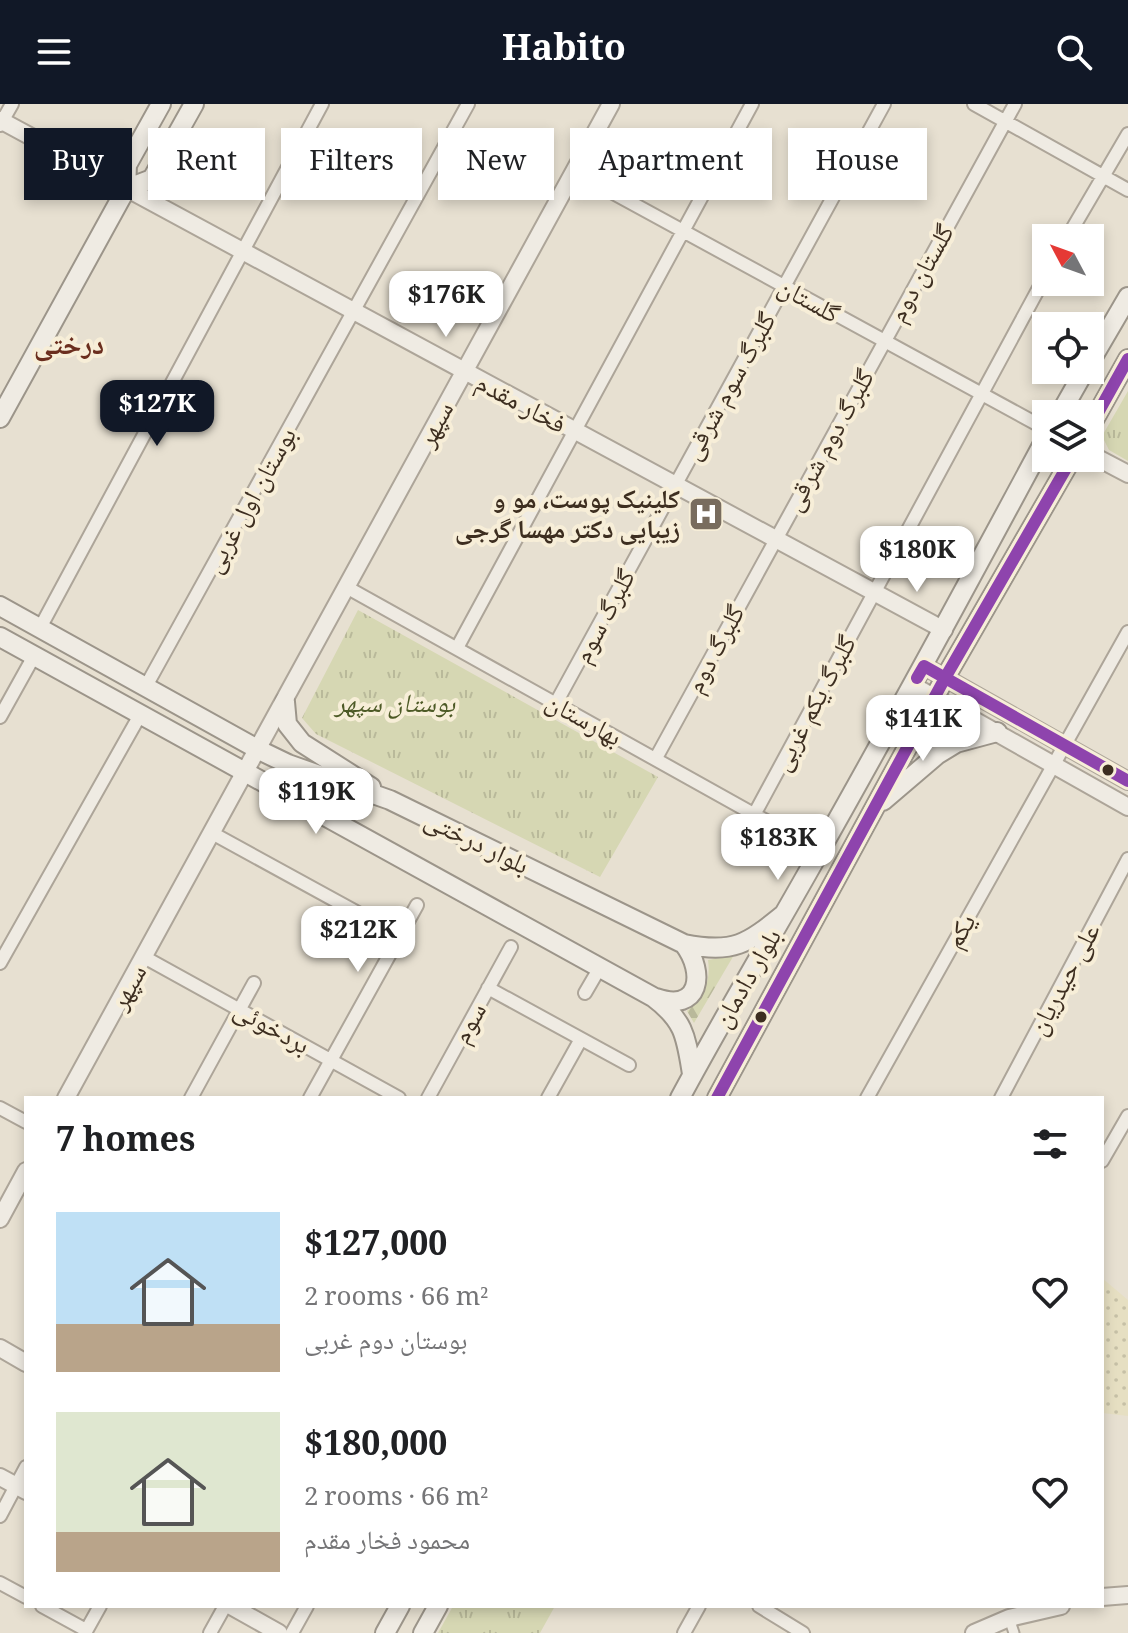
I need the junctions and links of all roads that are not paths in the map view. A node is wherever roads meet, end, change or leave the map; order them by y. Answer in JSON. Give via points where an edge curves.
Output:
{"nodes":[{"id":1,"x":12,"y":104,"type":"edge"},
{"id":2,"x":161,"y":104,"type":"edge"},
{"id":3,"x":194,"y":104,"type":"edge"},
{"id":4,"x":322,"y":104,"type":"edge"},
{"id":5,"x":468,"y":104,"type":"edge"},
{"id":6,"x":611,"y":104,"type":"edge"},
{"id":7,"x":752,"y":104,"type":"edge"},
{"id":8,"x":884,"y":104,"type":"edge"},
{"id":9,"x":974,"y":104,"type":"edge"},
{"id":10,"x":1015,"y":104,"type":"edge"},
{"id":11,"x":1004,"y":121,"type":"junction"},
{"id":12,"x":1,"y":122,"type":"edge"},
{"id":13,"x":597,"y":128,"type":"edge"},
{"id":14,"x":24,"y":134,"type":"edge"},
{"id":15,"x":1128,"y":134,"type":"edge"},
{"id":16,"x":132,"y":156,"type":"edge"},
{"id":17,"x":1101,"y":175,"type":"junction"},
{"id":18,"x":570,"y":176,"type":"edge"},
{"id":19,"x":132,"y":187,"type":"edge"},
{"id":20,"x":1128,"y":190,"type":"edge"},
{"id":21,"x":132,"y":192,"type":"edge"},
{"id":22,"x":120,"y":200,"type":"edge"},
{"id":23,"x":625,"y":200,"type":"edge"},
{"id":24,"x":1075,"y":224,"type":"edge"},
{"id":25,"x":681,"y":231,"type":"junction"},
{"id":26,"x":242,"y":251,"type":"junction"},
{"id":27,"x":784,"y":286,"type":"junction"},
{"id":28,"x":1034,"y":296,"type":"edge"},
{"id":29,"x":1128,"y":297,"type":"edge"},
{"id":30,"x":354,"y":312,"type":"junction"},
{"id":31,"x":1104,"y":338,"type":"edge"},
{"id":32,"x":884,"y":341,"type":"junction"},
{"id":33,"x":1128,"y":359,"type":"edge"},
{"id":34,"x":463,"y":371,"type":"junction"},
{"id":35,"x":980,"y":393,"type":"junction"},
{"id":36,"x":1104,"y":402,"type":"edge"},
{"id":37,"x":0,"y":418,"type":"edge"},
{"id":38,"x":1032,"y":421,"type":"edge"},
{"id":39,"x":574,"y":431,"type":"junction"},
{"id":40,"x":1104,"y":461,"type":"edge"},
{"id":41,"x":1032,"y":464,"type":"edge"},
{"id":42,"x":1064,"y":472,"type":"edge"},
{"id":43,"x":1128,"y":474,"type":"edge"},
{"id":44,"x":674,"y":486,"type":"junction"},
{"id":45,"x":774,"y":540,"type":"junction"},
{"id":46,"x":348,"y":588,"type":"junction"},
{"id":47,"x":873,"y":593,"type":"junction"},
{"id":48,"x":0,"y":606,"type":"edge"},
{"id":49,"x":40,"y":628,"type":"junction"},
{"id":50,"x":944,"y":630,"type":"junction"},
{"id":51,"x":1128,"y":632,"type":"edge"},
{"id":52,"x":0,"y":637,"type":"edge"},
{"id":53,"x":457,"y":648,"type":"junction"},
{"id":54,"x":34,"y":656,"type":"junction"},
{"id":55,"x":924,"y":666,"type":"junction"},
{"id":56,"x":945,"y":678,"type":"junction"},
{"id":57,"x":912,"y":685,"type":"junction"},
{"id":58,"x":145,"y":688,"type":"junction"},
{"id":59,"x":935,"y":697,"type":"junction"},
{"id":60,"x":285,"y":702,"type":"junction"},
{"id":61,"x":556,"y":703,"type":"junction"},
{"id":62,"x":140,"y":715,"type":"junction"},
{"id":63,"x":194,"y":715,"type":"junction"},
{"id":64,"x":0,"y":717,"type":"edge"},
{"id":65,"x":997,"y":732,"type":"junction"},
{"id":66,"x":182,"y":738,"type":"junction"},
{"id":67,"x":1063,"y":744,"type":"junction"},
{"id":68,"x":259,"y":750,"type":"junction"},
{"id":69,"x":656,"y":758,"type":"junction"},
{"id":70,"x":1053,"y":763,"type":"junction"},
{"id":71,"x":245,"y":774,"type":"junction"},
{"id":72,"x":331,"y":780,"type":"junction"},
{"id":73,"x":1128,"y":781,"type":"edge"},
{"id":74,"x":390,"y":800,"type":"junction"},
{"id":75,"x":1128,"y":807,"type":"edge"},
{"id":76,"x":874,"y":808,"type":"junction"},
{"id":77,"x":755,"y":813,"type":"junction"},
{"id":78,"x":322,"y":815,"type":"junction"},
{"id":79,"x":212,"y":833,"type":"junction"},
{"id":80,"x":820,"y":851,"type":"junction"},
{"id":81,"x":1128,"y":859,"type":"edge"},
{"id":82,"x":417,"y":905,"type":"dead end"},
{"id":83,"x":784,"y":914,"type":"junction"},
{"id":84,"x":400,"y":936,"type":"junction"},
{"id":85,"x":684,"y":944,"type":"junction"},
{"id":86,"x":511,"y":947,"type":"dead end"},
{"id":87,"x":144,"y":957,"type":"junction"},
{"id":88,"x":0,"y":963,"type":"edge"},
{"id":89,"x":599,"y":969,"type":"junction"},
{"id":90,"x":254,"y":983,"type":"dead end"},
{"id":91,"x":488,"y":988,"type":"junction"},
{"id":92,"x":585,"y":993,"type":"dead end"},
{"id":93,"x":653,"y":997,"type":"junction"},
{"id":94,"x":239,"y":1009,"type":"junction"},
{"id":95,"x":581,"y":1039,"type":"junction"},
{"id":96,"x":331,"y":1060,"type":"junction"},
{"id":97,"x":629,"y":1065,"type":"dead end"},
{"id":98,"x":692,"y":1074,"type":"junction"},
{"id":99,"x":67,"y":1096,"type":"edge"},
{"id":100,"x":192,"y":1096,"type":"edge"},
{"id":101,"x":311,"y":1096,"type":"edge"},
{"id":102,"x":395,"y":1096,"type":"edge"},
{"id":103,"x":429,"y":1096,"type":"edge"},
{"id":104,"x":549,"y":1096,"type":"edge"},
{"id":105,"x":681,"y":1096,"type":"edge"},
{"id":106,"x":718,"y":1096,"type":"edge"},
{"id":107,"x":868,"y":1096,"type":"edge"},
{"id":108,"x":1002,"y":1096,"type":"edge"},
{"id":109,"x":0,"y":1108,"type":"edge"},
{"id":110,"x":1128,"y":1116,"type":"edge"},
{"id":111,"x":24,"y":1121,"type":"edge"},
{"id":112,"x":1104,"y":1158,"type":"edge"},
{"id":113,"x":24,"y":1175,"type":"edge"},
{"id":114,"x":0,"y":1219,"type":"edge"},
{"id":115,"x":0,"y":1348,"type":"edge"},
{"id":116,"x":24,"y":1362,"type":"edge"},
{"id":117,"x":0,"y":1477,"type":"edge"},
{"id":118,"x":21,"y":1488,"type":"edge"},
{"id":119,"x":0,"y":1516,"type":"edge"},
{"id":120,"x":0,"y":1583,"type":"edge"},
{"id":121,"x":1128,"y":1595,"type":"edge"},
{"id":122,"x":24,"y":1596,"type":"edge"},
{"id":123,"x":1104,"y":1597,"type":"edge"},
{"id":124,"x":45,"y":1608,"type":"edge"},
{"id":125,"x":99,"y":1608,"type":"edge"},
{"id":126,"x":227,"y":1608,"type":"edge"},
{"id":127,"x":232,"y":1608,"type":"edge"},
{"id":128,"x":306,"y":1608,"type":"edge"},
{"id":129,"x":399,"y":1608,"type":"edge"},
{"id":130,"x":437,"y":1608,"type":"edge"},
{"id":131,"x":698,"y":1608,"type":"edge"},
{"id":132,"x":762,"y":1608,"type":"edge"},
{"id":133,"x":1056,"y":1608,"type":"edge"},
{"id":134,"x":1012,"y":1625,"type":"edge"},
{"id":135,"x":86,"y":1632,"type":"edge"},
{"id":136,"x":210,"y":1633,"type":"edge"},
{"id":137,"x":279,"y":1633,"type":"edge"},
{"id":138,"x":292,"y":1633,"type":"edge"},
{"id":139,"x":385,"y":1633,"type":"edge"},
{"id":140,"x":423,"y":1633,"type":"edge"},
{"id":141,"x":684,"y":1633,"type":"edge"},
{"id":142,"x":803,"y":1633,"type":"edge"},
{"id":143,"x":974,"y":1633,"type":"edge"}],
"edges":[{"from":1,"to":12,"type":"street"},
{"from":2,"to":16,"type":"main road"},
{"from":3,"to":19,"type":"main road","via":[[152,179]]},
{"from":4,"to":26,"type":"street"},
{"from":5,"to":30,"type":"street","name":"بوستان اول غربی"},
{"from":6,"to":13,"type":"street","name":"سپهر"},
{"from":7,"to":25,"type":"street"},
{"from":8,"to":27,"type":"street","name":"گلبرگ سوم شرقی"},
{"from":9,"to":11,"type":"street"},
{"from":10,"to":11,"type":"street","name":"گلستان دوم"},
{"from":11,"to":17,"type":"street"},
{"from":11,"to":32,"type":"street","name":"گلستان دوم"},
{"from":12,"to":14,"type":"street","name":"فخار مقدم"},
{"from":15,"to":17,"type":"street"},
{"from":17,"to":20,"type":"street"},
{"from":17,"to":24,"type":"street"},
{"from":18,"to":34,"type":"street","name":"سپهر"},
{"from":21,"to":26,"type":"street","name":"فخار مقدم"},
{"from":22,"to":37,"type":"main road"},
{"from":23,"to":25,"type":"street","name":"گلستان"},
{"from":25,"to":27,"type":"street","name":"گلستان"},
{"from":25,"to":39,"type":"street"},
{"from":26,"to":30,"type":"street","name":"فخار مقدم"},
{"from":26,"to":49,"type":"street"},
{"from":27,"to":32,"type":"street","name":"گلستان"},
{"from":27,"to":44,"type":"street","name":"گلبرگ سوم شرقی"},
{"from":28,"to":35,"type":"street","name":"گلبرگ یکم غربی"},
{"from":29,"to":31,"type":"main road"},
{"from":30,"to":34,"type":"street","name":"فخار مقدم"},
{"from":30,"to":58,"type":"street","name":"بوستان اول غربی"},
{"from":32,"to":35,"type":"street","name":"گلستان"},
{"from":32,"to":45,"type":"street","name":"گلبرگ دوم شرقی"},
{"from":33,"to":36,"type":"main road"},
{"from":34,"to":39,"type":"street","name":"فخار مقدم"},
{"from":34,"to":46,"type":"street","name":"سپهر"},
{"from":35,"to":38,"type":"street","name":"گلستان"},
{"from":35,"to":47,"type":"street","name":"گلبرگ یکم غربی"},
{"from":39,"to":44,"type":"street","name":"فخار مقدم"},
{"from":39,"to":53,"type":"street"},
{"from":40,"to":43,"type":"street"},
{"from":41,"to":50,"type":"main road","name":"بلوار دادمان"},
{"from":42,"to":56,"type":"main road","name":"بلوار دادمان"},
{"from":44,"to":45,"type":"street","name":"فخار مقدم"},
{"from":44,"to":61,"type":"street","name":"گلبرگ سوم"},
{"from":45,"to":47,"type":"street","name":"فخار مقدم"},
{"from":45,"to":69,"type":"street","name":"گلبرگ دوم"},
{"from":46,"to":53,"type":"street","name":"بهارستان"},
{"from":46,"to":60,"type":"street","name":"سپهر"},
{"from":47,"to":50,"type":"street","name":"فخار مقدم"},
{"from":47,"to":77,"type":"street","name":"گلبرگ یکم غربی"},
{"from":48,"to":49,"type":"main road","name":"بلوار درختی"},
{"from":49,"to":58,"type":"main road","name":"بلوار درختی"},
{"from":50,"to":55,"type":"main road","name":"بلوار دادمان"},
{"from":51,"to":67,"type":"street","name":"یکم"},
{"from":52,"to":54,"type":"main road","name":"بلوار درختی"},
{"from":53,"to":61,"type":"street","name":"بهارستان"},
{"from":54,"to":62,"type":"main road","name":"بلوار درختی"},
{"from":54,"to":64,"type":"street"},
{"from":55,"to":56,"type":"street"},
{"from":55,"to":57,"type":"main road","name":"بلوار دادمان"},
{"from":56,"to":59,"type":"main road","name":"بلوار دادمان"},
{"from":56,"to":67,"type":"street"},
{"from":57,"to":59,"type":"street"},
{"from":57,"to":80,"type":"main road","name":"بلوار دادمان"},
{"from":58,"to":63,"type":"main road","name":"بلوار درختی"},
{"from":59,"to":65,"type":"street"},
{"from":59,"to":76,"type":"main road","name":"بلوار دادمان"},
{"from":60,"to":68,"type":"street","name":"سپهر"},
{"from":60,"to":74,"type":"main road","via":[[287,724],[302,743]]},
{"from":61,"to":69,"type":"street","name":"بهارستان"},
{"from":62,"to":66,"type":"main road","name":"بلوار درختی"},
{"from":62,"to":88,"type":"street"},
{"from":63,"to":66,"type":"main road"},
{"from":63,"to":68,"type":"main road","name":"بلوار درختی"},
{"from":65,"to":70,"type":"street"},
{"from":65,"to":76,"type":"main road","via":[[956,743],[938,754]]},
{"from":66,"to":71,"type":"main road","name":"بلوار درختی"},
{"from":67,"to":70,"type":"street","name":"یکم"},
{"from":67,"to":73,"type":"street"},
{"from":68,"to":71,"type":"street","name":"سپهر"},
{"from":68,"to":72,"type":"main road","name":"بلوار درختی"},
{"from":69,"to":77,"type":"street","name":"بهارستان"},
{"from":70,"to":75,"type":"street"},
{"from":70,"to":107,"type":"street","name":"یکم"},
{"from":71,"to":78,"type":"main road","name":"بلوار درختی"},
{"from":71,"to":79,"type":"street","name":"سپهر"},
{"from":72,"to":74,"type":"main road","name":"بلوار درختی"},
{"from":72,"to":78,"type":"main road","via":[[306,779],[299,789]]},
{"from":74,"to":85,"type":"main road","name":"بلوار درختی"},
{"from":76,"to":106,"type":"main road","name":"بلوار دادمان"},
{"from":77,"to":80,"type":"street","name":"بهارستان"},
{"from":78,"to":89,"type":"main road","name":"بلوار درختی"},
{"from":79,"to":84,"type":"street"},
{"from":79,"to":87,"type":"street","name":"سپهر"},
{"from":80,"to":83,"type":"main road","name":"بلوار دادمان"},
{"from":81,"to":108,"type":"street","name":"علی حیدریان"},
{"from":82,"to":84,"type":"street"},
{"from":83,"to":85,"type":"main road","name":"بلوار درختی","via":[[742,944]]},
{"from":83,"to":98,"type":"main road","name":"بلوار دادمان"},
{"from":84,"to":96,"type":"street"},
{"from":85,"to":93,"type":"main road","via":[[697,966],[695,987],[674,1003]]},
{"from":86,"to":91,"type":"street","name":"سوم"},
{"from":87,"to":94,"type":"street","name":"بردخوئی"},
{"from":87,"to":99,"type":"street","name":"سپهر"},
{"from":89,"to":92,"type":"street"},
{"from":89,"to":93,"type":"main road","name":"بلوار درختی"},
{"from":90,"to":94,"type":"street"},
{"from":91,"to":95,"type":"street"},
{"from":91,"to":103,"type":"street","name":"سوم"},
{"from":93,"to":98,"type":"main road","name":"بلوار درختی","via":[[674,1013],[686,1038]]},
{"from":94,"to":96,"type":"street","name":"بردخوئی"},
{"from":94,"to":100,"type":"street"},
{"from":95,"to":97,"type":"street"},
{"from":95,"to":104,"type":"street"},
{"from":96,"to":101,"type":"street"},
{"from":96,"to":102,"type":"street","name":"بردخوئی"},
{"from":98,"to":105,"type":"main road","name":"بلوار دادمان"},
{"from":109,"to":111,"type":"street"},
{"from":110,"to":112,"type":"street"},
{"from":113,"to":114,"type":"street"},
{"from":115,"to":116,"type":"street"},
{"from":117,"to":118,"type":"street"},
{"from":118,"to":119,"type":"street"},
{"from":120,"to":122,"type":"street"},
{"from":121,"to":123,"type":"street"},
{"from":124,"to":135,"type":"street"},
{"from":125,"to":135,"type":"street"},
{"from":126,"to":136,"type":"street"},
{"from":127,"to":137,"type":"street"},
{"from":128,"to":138,"type":"street"},
{"from":129,"to":139,"type":"main road"},
{"from":130,"to":140,"type":"main road"},
{"from":131,"to":141,"type":"street"},
{"from":132,"to":142,"type":"street"},
{"from":133,"to":134,"type":"street"},
{"from":134,"to":143,"type":"street"}]}
